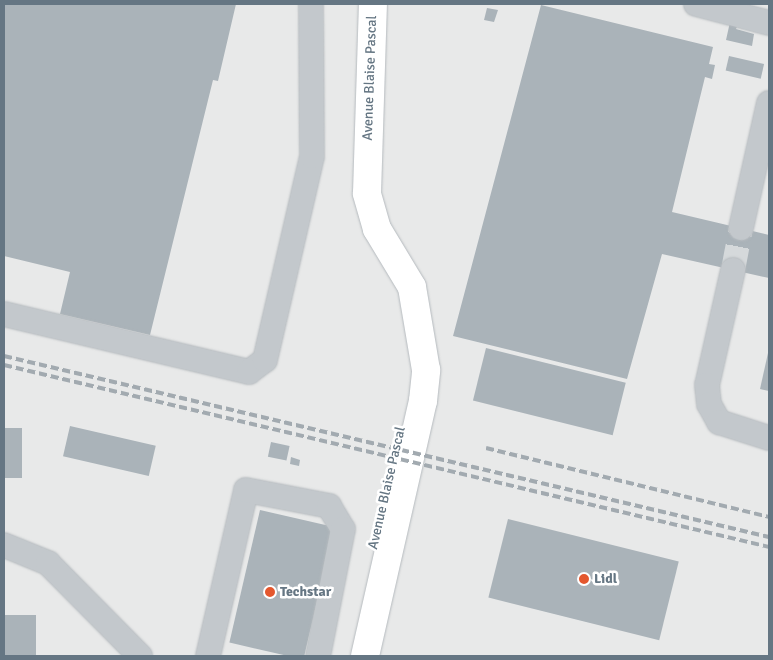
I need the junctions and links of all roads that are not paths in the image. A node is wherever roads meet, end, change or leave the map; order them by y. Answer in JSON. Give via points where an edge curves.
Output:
{"nodes":[{"id":1,"x":311,"y":4,"type":"edge"},
{"id":2,"x":373,"y":4,"type":"edge"},
{"id":3,"x":708,"y":5,"type":"edge"},
{"id":4,"x":769,"y":23,"type":"edge"},
{"id":5,"x":769,"y":103,"type":"edge"},
{"id":6,"x":741,"y":228,"type":"tunnel mouth"},
{"id":7,"x":733,"y":270,"type":"tunnel mouth"},
{"id":8,"x":4,"y":314,"type":"edge"},
{"id":9,"x":420,"y":319,"type":"junction"},
{"id":10,"x":769,"y":438,"type":"edge"},
{"id":11,"x":4,"y":545,"type":"edge"},
{"id":12,"x":140,"y":656,"type":"edge"},
{"id":13,"x":208,"y":656,"type":"edge"},
{"id":14,"x":318,"y":656,"type":"edge"},
{"id":15,"x":350,"y":656,"type":"edge"},
{"id":16,"x":365,"y":656,"type":"edge"}],
"edges":[{"from":1,"to":8,"type":"street","via":[[312,156],[265,360],[248,372]]},
{"from":2,"to":9,"type":"main road","name":"Avenue Blaise Pascal","via":[[368,200],[377,230],[412,287]]},
{"from":3,"to":4,"type":"street"},
{"from":5,"to":6,"type":"street"},
{"from":7,"to":10,"type":"street","via":[[707,385],[709,404],[719,422]]},
{"from":9,"to":15,"type":"main road","name":"Avenue Blaise Pascal","via":[[408,395]]},
{"from":9,"to":16,"type":"main road","name":"Avenue Blaise Pascal","via":[[426,370],[423,401]]},
{"from":11,"to":12,"type":"street","via":[[48,563]]},
{"from":13,"to":14,"type":"street","via":[[246,490],[329,506],[343,529]]}]}
